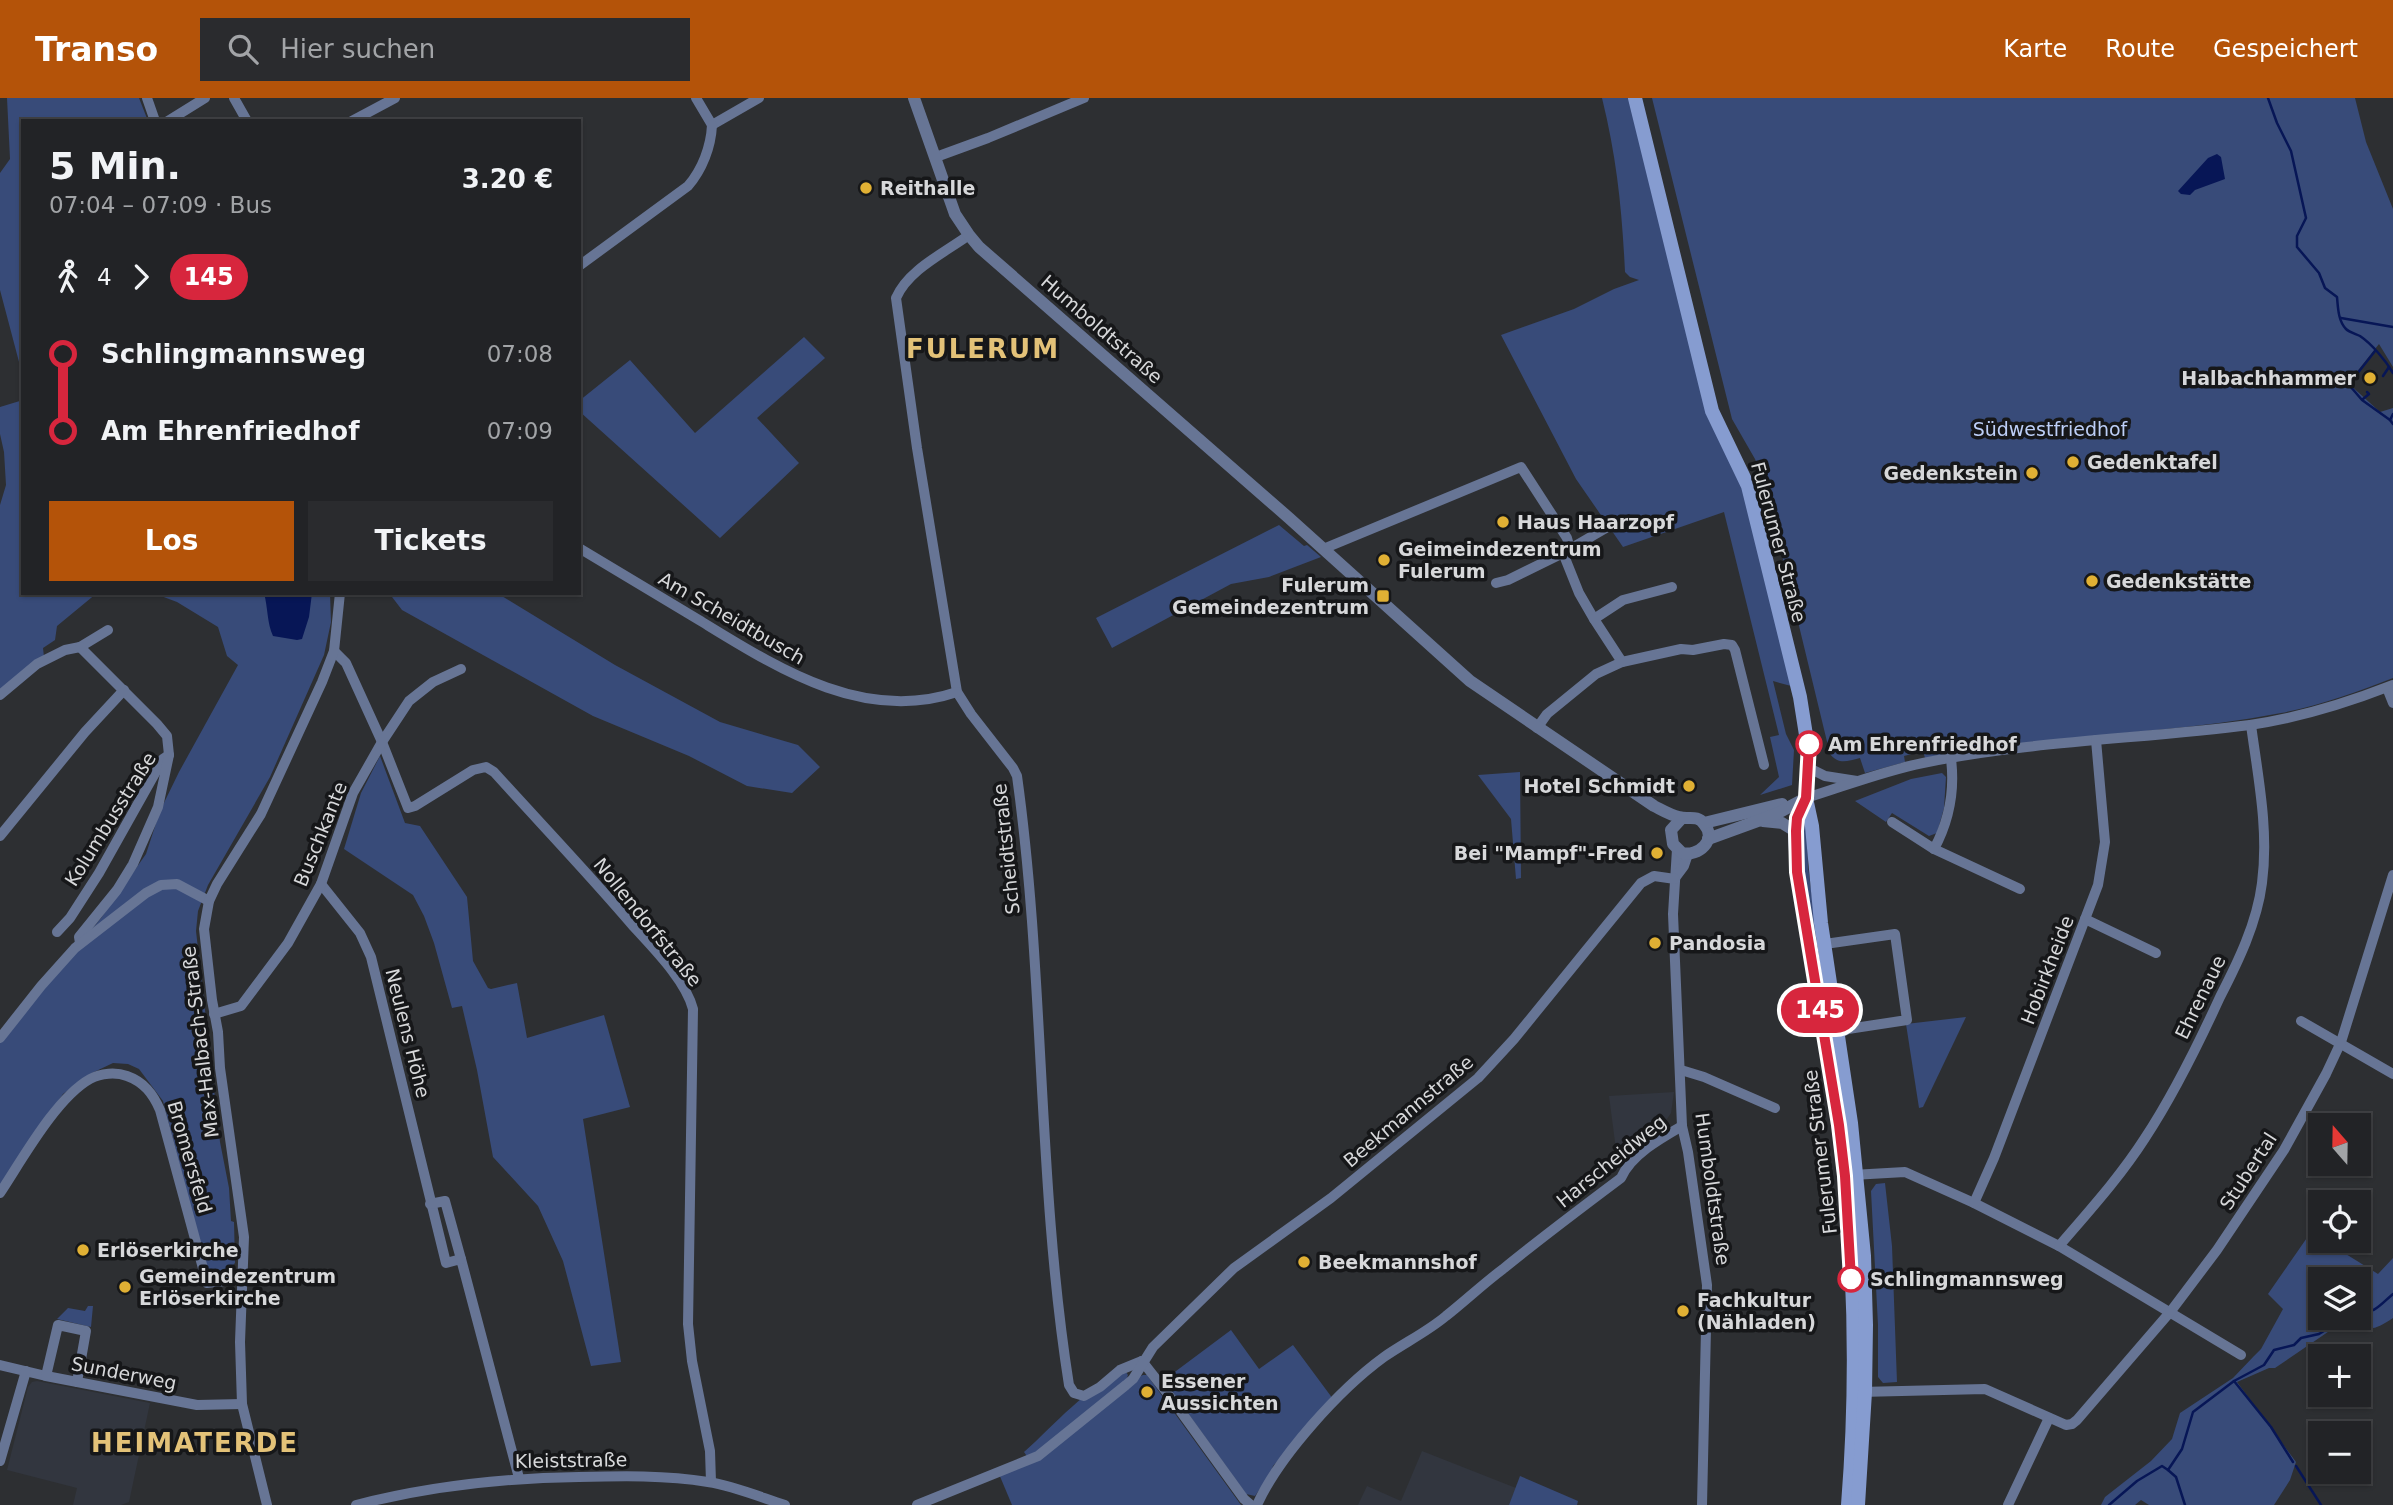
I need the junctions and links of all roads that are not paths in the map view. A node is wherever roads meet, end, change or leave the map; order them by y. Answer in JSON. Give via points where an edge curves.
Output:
{"nodes":[{"id":1,"x":147,"y":98,"type":"edge"},
{"id":2,"x":205,"y":98,"type":"edge"},
{"id":3,"x":234,"y":98,"type":"edge"},
{"id":4,"x":395,"y":98,"type":"edge"},
{"id":5,"x":696,"y":98,"type":"edge"},
{"id":6,"x":759,"y":98,"type":"edge"},
{"id":7,"x":914,"y":98,"type":"edge"},
{"id":8,"x":1084,"y":98,"type":"edge"},
{"id":9,"x":1635,"y":98,"type":"edge"},
{"id":10,"x":154,"y":119,"type":"edge"},
{"id":11,"x":171,"y":119,"type":"edge"},
{"id":12,"x":246,"y":119,"type":"edge"},
{"id":13,"x":356,"y":119,"type":"edge"},
{"id":14,"x":712,"y":125,"type":"junction"},
{"id":15,"x":936,"y":157,"type":"junction"},
{"id":16,"x":969,"y":235,"type":"junction"},
{"id":17,"x":581,"y":265,"type":"edge"},
{"id":18,"x":1606,"y":528,"type":"dead end"},
{"id":19,"x":581,"y":549,"type":"edge"},
{"id":20,"x":1323,"y":549,"type":"junction"},
{"id":21,"x":1567,"y":551,"type":"junction"},
{"id":22,"x":1496,"y":583,"type":"dead end"},
{"id":23,"x":1672,"y":587,"type":"dead end"},
{"id":24,"x":339,"y":596,"type":"edge"},
{"id":25,"x":1594,"y":619,"type":"junction"},
{"id":26,"x":108,"y":630,"type":"dead end"},
{"id":27,"x":80,"y":647,"type":"junction"},
{"id":28,"x":334,"y":651,"type":"junction"},
{"id":29,"x":1622,"y":662,"type":"junction"},
{"id":30,"x":461,"y":669,"type":"dead end"},
{"id":31,"x":2390,"y":686,"type":"edge"},
{"id":32,"x":124,"y":690,"type":"junction"},
{"id":33,"x":957,"y":692,"type":"junction"},
{"id":34,"x":0,"y":695,"type":"edge"},
{"id":35,"x":2393,"y":703,"type":"edge"},
{"id":36,"x":2251,"y":724,"type":"junction"},
{"id":37,"x":1537,"y":728,"type":"junction"},
{"id":38,"x":2096,"y":740,"type":"junction"},
{"id":39,"x":382,"y":742,"type":"junction"},
{"id":40,"x":169,"y":754,"type":"junction"},
{"id":41,"x":1951,"y":759,"type":"junction"},
{"id":42,"x":1764,"y":765,"type":"dead end"},
{"id":43,"x":1809,"y":768,"type":"junction"},
{"id":44,"x":1861,"y":782,"type":"junction"},
{"id":45,"x":1806,"y":798,"type":"junction"},
{"id":46,"x":1654,"y":806,"type":"junction"},
{"id":47,"x":1681,"y":819,"type":"junction"},
{"id":48,"x":1759,"y":820,"type":"junction"},
{"id":49,"x":1892,"y":821,"type":"dead end"},
{"id":50,"x":1704,"y":823,"type":"junction"},
{"id":51,"x":1671,"y":830,"type":"junction"},
{"id":52,"x":1796,"y":831,"type":"junction"},
{"id":53,"x":0,"y":836,"type":"edge"},
{"id":54,"x":1708,"y":839,"type":"junction"},
{"id":55,"x":1934,"y":849,"type":"junction"},
{"id":56,"x":1682,"y":852,"type":"junction"},
{"id":57,"x":2393,"y":875,"type":"edge"},
{"id":58,"x":1675,"y":879,"type":"junction"},
{"id":59,"x":321,"y":884,"type":"junction"},
{"id":60,"x":2020,"y":889,"type":"dead end"},
{"id":61,"x":209,"y":901,"type":"junction"},
{"id":62,"x":2085,"y":919,"type":"junction"},
{"id":63,"x":57,"y":932,"type":"dead end"},
{"id":64,"x":1808,"y":937,"type":"junction"},
{"id":65,"x":1825,"y":944,"type":"junction"},
{"id":66,"x":78,"y":946,"type":"junction"},
{"id":67,"x":2156,"y":953,"type":"dead end"},
{"id":68,"x":214,"y":1014,"type":"junction"},
{"id":69,"x":2301,"y":1021,"type":"dead end"},
{"id":70,"x":1838,"y":1032,"type":"junction"},
{"id":71,"x":0,"y":1038,"type":"edge"},
{"id":72,"x":1826,"y":1042,"type":"junction"},
{"id":73,"x":2341,"y":1042,"type":"junction"},
{"id":74,"x":1681,"y":1070,"type":"junction"},
{"id":75,"x":2393,"y":1073,"type":"edge"},
{"id":76,"x":1775,"y":1108,"type":"dead end"},
{"id":77,"x":1682,"y":1126,"type":"junction"},
{"id":78,"x":1851,"y":1175,"type":"junction"},
{"id":79,"x":0,"y":1193,"type":"edge"},
{"id":80,"x":1974,"y":1203,"type":"junction"},
{"id":81,"x":430,"y":1204,"type":"junction"},
{"id":82,"x":2059,"y":1246,"type":"junction"},
{"id":83,"x":461,"y":1259,"type":"junction"},
{"id":84,"x":242,"y":1279,"type":"junction"},
{"id":85,"x":2171,"y":1311,"type":"junction"},
{"id":86,"x":2241,"y":1355,"type":"dead end"},
{"id":87,"x":1142,"y":1361,"type":"junction"},
{"id":88,"x":0,"y":1365,"type":"edge"},
{"id":89,"x":26,"y":1371,"type":"junction"},
{"id":90,"x":46,"y":1376,"type":"junction"},
{"id":91,"x":78,"y":1382,"type":"junction"},
{"id":92,"x":1859,"y":1392,"type":"junction"},
{"id":93,"x":242,"y":1404,"type":"junction"},
{"id":94,"x":2049,"y":1418,"type":"junction"},
{"id":95,"x":0,"y":1461,"type":"edge"},
{"id":96,"x":519,"y":1478,"type":"junction"},
{"id":97,"x":711,"y":1482,"type":"junction"},
{"id":98,"x":267,"y":1505,"type":"edge"},
{"id":99,"x":356,"y":1505,"type":"edge"},
{"id":100,"x":785,"y":1505,"type":"edge"},
{"id":101,"x":917,"y":1505,"type":"edge"},
{"id":102,"x":1254,"y":1505,"type":"edge"},
{"id":103,"x":1702,"y":1505,"type":"edge"},
{"id":104,"x":1848,"y":1505,"type":"edge"},
{"id":105,"x":1858,"y":1505,"type":"edge"},
{"id":106,"x":2008,"y":1505,"type":"edge"}],
"edges":[{"from":1,"to":10,"type":"street"},
{"from":2,"to":11,"type":"street"},
{"from":3,"to":12,"type":"street"},
{"from":4,"to":13,"type":"street"},
{"from":5,"to":14,"type":"street"},
{"from":6,"to":14,"type":"street"},
{"from":7,"to":15,"type":"street","name":"Humboldtstraße"},
{"from":8,"to":15,"type":"street"},
{"from":9,"to":43,"type":"main road","name":"Fulerumer Straße","via":[[1712,411],[1748,486],[1800,697]]},
{"from":14,"to":17,"type":"street","via":[[702,165],[688,186]]},
{"from":15,"to":16,"type":"street","name":"Humboldtstraße","via":[[955,214]]},
{"from":16,"to":20,"type":"street","name":"Humboldtstraße"},
{"from":16,"to":33,"type":"street","name":"Scheidtstraße","via":[[913,275],[896,298]]},
{"from":18,"to":21,"type":"street"},
{"from":19,"to":33,"type":"street","name":"Am Scheidtbusch","via":[[812,683],[845,694],[888,700],[940,698]]},
{"from":20,"to":21,"type":"street","via":[[1521,467],[1567,538]]},
{"from":20,"to":37,"type":"street","name":"Humboldtstraße","via":[[1470,681]]},
{"from":21,"to":22,"type":"street"},
{"from":21,"to":25,"type":"street","via":[[1579,593]]},
{"from":23,"to":25,"type":"street","via":[[1623,600]]},
{"from":24,"to":28,"type":"street","name":"Max-Halbach-Straße"},
{"from":25,"to":29,"type":"street"},
{"from":26,"to":27,"type":"street"},
{"from":27,"to":32,"type":"street"},
{"from":27,"to":34,"type":"street","via":[[37,664]]},
{"from":28,"to":39,"type":"street","name":"Nollendorfstraße","via":[[346,663]]},
{"from":28,"to":61,"type":"street","name":"Max-Halbach-Straße","via":[[261,814]]},
{"from":29,"to":37,"type":"street","via":[[1596,674],[1547,714]]},
{"from":29,"to":42,"type":"street","via":[[1681,649],[1732,645]]},
{"from":30,"to":39,"type":"street","name":"Buschkante","via":[[409,701]]},
{"from":31,"to":35,"type":"street"},
{"from":31,"to":36,"type":"street","via":[[2346,702]]},
{"from":32,"to":40,"type":"street","via":[[167,736]]},
{"from":32,"to":53,"type":"street"},
{"from":33,"to":87,"type":"street","name":"Scheidtstraße","via":[[1017,776],[1029,883],[1052,1238],[1069,1385],[1084,1396],[1120,1370]]},
{"from":36,"to":38,"type":"street"},
{"from":36,"to":82,"type":"street","name":"Ehrenaue","via":[[2264,866],[2258,904],[2244,945],[2146,1137]]},
{"from":37,"to":46,"type":"street","name":"Humboldtstraße"},
{"from":38,"to":41,"type":"street"},
{"from":38,"to":62,"type":"street","name":"Hobirkheide","via":[[2105,842],[2098,885]]},
{"from":39,"to":59,"type":"street","name":"Buschkante","via":[[353,793]]},
{"from":39,"to":97,"type":"street","name":"Nollendorfstraße","via":[[408,808],[473,771],[486,767],[494,772],[606,894],[689,996],[693,1009],[688,1324]]},
{"from":40,"to":63,"type":"street","name":"Kolumbusstraße","via":[[99,873]]},
{"from":40,"to":66,"type":"street","name":"Kolumbusstraße","via":[[158,807],[140,851],[117,890],[84,929]]},
{"from":41,"to":44,"type":"street"},
{"from":41,"to":55,"type":"street","via":[[1949,814]]},
{"from":43,"to":44,"type":"street","via":[[1825,776]]},
{"from":43,"to":45,"type":"main road","name":"Fulerumer Straße"},
{"from":44,"to":45,"type":"street"},
{"from":45,"to":48,"type":"street"},
{"from":45,"to":50,"type":"street"},
{"from":45,"to":52,"type":"main road","name":"Fulerumer Straße"},
{"from":45,"to":65,"type":"main road","name":"Fulerumer Straße"},
{"from":46,"to":47,"type":"street","name":"Humboldtstraße"},
{"from":46,"to":51,"type":"street","name":"Humboldtstraße"},
{"from":47,"to":50,"type":"street","name":"Humboldtstraße"},
{"from":47,"to":51,"type":"street"},
{"from":48,"to":52,"type":"street","via":[[1782,823]]},
{"from":48,"to":54,"type":"street"},
{"from":49,"to":55,"type":"street"},
{"from":50,"to":54,"type":"street"},
{"from":51,"to":56,"type":"street","name":"Humboldtstraße"},
{"from":52,"to":64,"type":"main road","name":"Fulerumer Straße","via":[[1797,872]]},
{"from":54,"to":56,"type":"street","via":[[1697,853]]},
{"from":55,"to":60,"type":"street"},
{"from":56,"to":58,"type":"street","name":"Humboldtstraße"},
{"from":57,"to":73,"type":"street","name":"Stubertal"},
{"from":58,"to":74,"type":"street","name":"Humboldtstraße"},
{"from":58,"to":87,"type":"street","name":"Beekmannstraße","via":[[1654,876],[1641,883],[1478,1078],[1331,1198],[1234,1268]]},
{"from":59,"to":68,"type":"street","name":"Buschkante","via":[[288,943],[241,1006]]},
{"from":59,"to":81,"type":"street","name":"Neulens Höhe","via":[[359,933],[371,957]]},
{"from":61,"to":66,"type":"street","name":"Kolumbusstraße","via":[[177,884],[161,885]]},
{"from":61,"to":68,"type":"street","name":"Max-Halbach-Straße","via":[[204,929]]},
{"from":62,"to":67,"type":"street"},
{"from":62,"to":80,"type":"street","name":"Hobirkheide"},
{"from":64,"to":65,"type":"street"},
{"from":64,"to":72,"type":"main road","name":"Fulerumer Straße"},
{"from":65,"to":70,"type":"main road","name":"Fulerumer Straße"},
{"from":65,"to":70,"type":"street","via":[[1895,934],[1907,1020]]},
{"from":66,"to":71,"type":"street","name":"Kolumbusstraße"},
{"from":68,"to":84,"type":"street","name":"Max-Halbach-Straße","via":[[244,1237]]},
{"from":69,"to":73,"type":"street"},
{"from":70,"to":72,"type":"street"},
{"from":70,"to":78,"type":"main road","name":"Fulerumer Straße"},
{"from":72,"to":78,"type":"main road","name":"Fulerumer Straße"},
{"from":73,"to":75,"type":"street"},
{"from":73,"to":85,"type":"street","name":"Stubertal","via":[[2284,1150]]},
{"from":74,"to":76,"type":"street"},
{"from":74,"to":77,"type":"street","name":"Humboldtstraße"},
{"from":77,"to":102,"type":"street","name":"Harscheidweg","via":[[1661,1138],[1625,1168],[1621,1178],[1444,1318],[1359,1376],[1283,1462]]},
{"from":77,"to":103,"type":"street","name":"Humboldtstraße","via":[[1707,1285]]},
{"from":78,"to":80,"type":"street","via":[[1905,1171]]},
{"from":78,"to":92,"type":"main road","name":"Fulerumer Straße","via":[[1864,1256],[1866,1325]]},
{"from":79,"to":84,"type":"street","name":"Bromersfeld","via":[[78,1087],[93,1077],[123,1075],[145,1086],[160,1110],[207,1283]]},
{"from":80,"to":82,"type":"street"},
{"from":81,"to":83,"type":"street","via":[[445,1201]]},
{"from":81,"to":83,"type":"street","name":"Neulens Höhe","via":[[446,1263]]},
{"from":82,"to":85,"type":"street"},
{"from":83,"to":96,"type":"street"},
{"from":84,"to":93,"type":"street","name":"Max-Halbach-Straße"},
{"from":85,"to":86,"type":"street"},
{"from":85,"to":94,"type":"street","name":"Stubertal","via":[[2077,1420],[2066,1424]]},
{"from":87,"to":101,"type":"street","name":"Beekmannstraße","via":[[1126,1385],[1038,1456]]},
{"from":87,"to":102,"type":"street","via":[[1244,1499]]},
{"from":88,"to":89,"type":"street","name":"Sunderweg"},
{"from":89,"to":90,"type":"street","name":"Sunderweg"},
{"from":89,"to":95,"type":"street"},
{"from":90,"to":91,"type":"street","name":"Sunderweg"},
{"from":90,"to":91,"type":"street","via":[[58,1325],[86,1331]]},
{"from":91,"to":93,"type":"street","name":"Sunderweg","via":[[197,1405]]},
{"from":92,"to":94,"type":"street","name":"Stubertal","via":[[1985,1389]]},
{"from":92,"to":104,"type":"main road","name":"Fulerumer Straße"},
{"from":92,"to":105,"type":"main road","name":"Fulerumer Straße"},
{"from":93,"to":98,"type":"street","name":"Max-Halbach-Straße"},
{"from":94,"to":106,"type":"street"},
{"from":96,"to":97,"type":"street","name":"Kleiststraße","via":[[646,1476]]},
{"from":96,"to":99,"type":"street","name":"Kleiststraße","via":[[430,1488]]},
{"from":97,"to":100,"type":"street","name":"Kleiststraße"}]}
